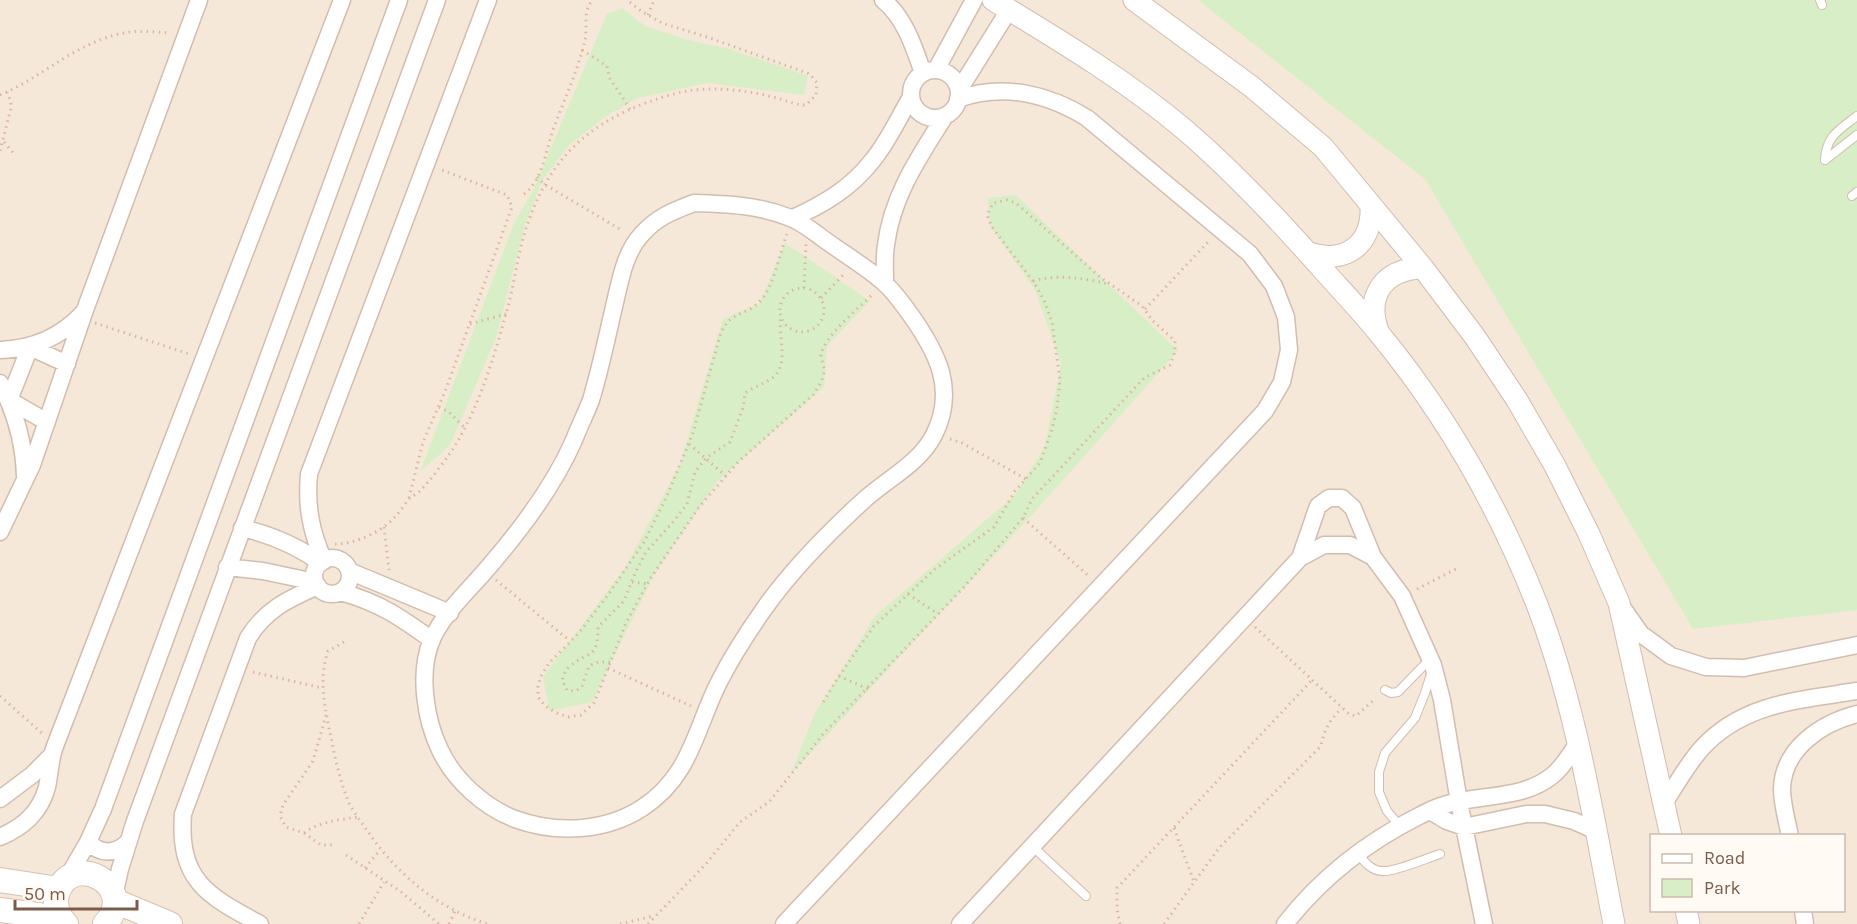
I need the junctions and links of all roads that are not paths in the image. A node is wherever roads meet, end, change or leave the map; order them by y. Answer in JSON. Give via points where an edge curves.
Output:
{"nodes":[{"id":1,"x":199,"y":0,"type":"edge"},
{"id":2,"x":342,"y":0,"type":"edge"},
{"id":3,"x":399,"y":0,"type":"edge"},
{"id":4,"x":437,"y":0,"type":"edge"},
{"id":5,"x":488,"y":0,"type":"edge"},
{"id":6,"x":883,"y":0,"type":"edge"},
{"id":7,"x":974,"y":0,"type":"edge"},
{"id":8,"x":1134,"y":0,"type":"edge"},
{"id":9,"x":1001,"y":5,"type":"edge"},
{"id":10,"x":930,"y":72,"type":"junction"},
{"id":11,"x":959,"y":95,"type":"junction"},
{"id":12,"x":911,"y":97,"type":"junction"},
{"id":13,"x":945,"y":116,"type":"junction"},
{"id":14,"x":1857,"y":116,"type":"edge"},
{"id":15,"x":1857,"y":135,"type":"edge"},
{"id":16,"x":1371,"y":205,"type":"junction"},
{"id":17,"x":800,"y":223,"type":"junction"},
{"id":18,"x":1309,"y":253,"type":"junction"},
{"id":19,"x":1423,"y":268,"type":"junction"},
{"id":20,"x":885,"y":282,"type":"junction"},
{"id":21,"x":84,"y":314,"type":"junction"},
{"id":22,"x":1379,"y":333,"type":"junction"},
{"id":23,"x":30,"y":347,"type":"junction"},
{"id":24,"x":0,"y":350,"type":"edge"},
{"id":25,"x":67,"y":364,"type":"junction"},
{"id":26,"x":0,"y":382,"type":"edge"},
{"id":27,"x":9,"y":400,"type":"junction"},
{"id":28,"x":47,"y":422,"type":"junction"},
{"id":29,"x":25,"y":478,"type":"junction"},
{"id":30,"x":242,"y":528,"type":"junction"},
{"id":31,"x":0,"y":532,"type":"edge"},
{"id":32,"x":1373,"y":556,"type":"junction"},
{"id":33,"x":1300,"y":558,"type":"junction"},
{"id":34,"x":323,"y":562,"type":"junction"},
{"id":35,"x":227,"y":567,"type":"junction"},
{"id":36,"x":350,"y":571,"type":"junction"},
{"id":37,"x":316,"y":584,"type":"junction"},
{"id":38,"x":341,"y":592,"type":"junction"},
{"id":39,"x":1619,"y":603,"type":"junction"},
{"id":40,"x":450,"y":613,"type":"junction"},
{"id":41,"x":432,"y":640,"type":"junction"},
{"id":42,"x":1857,"y":645,"type":"edge"},
{"id":43,"x":1432,"y":662,"type":"junction"},
{"id":44,"x":1385,"y":690,"type":"road end"},
{"id":45,"x":1857,"y":691,"type":"edge"},
{"id":46,"x":1857,"y":714,"type":"edge"},
{"id":47,"x":1578,"y":743,"type":"junction"},
{"id":48,"x":53,"y":751,"type":"junction"},
{"id":49,"x":0,"y":799,"type":"edge"},
{"id":50,"x":1459,"y":802,"type":"junction"},
{"id":51,"x":1664,"y":803,"type":"junction"},
{"id":52,"x":1430,"y":811,"type":"junction"},
{"id":53,"x":1400,"y":825,"type":"junction"},
{"id":54,"x":1464,"y":826,"type":"junction"},
{"id":55,"x":1596,"y":831,"type":"junction"},
{"id":56,"x":1671,"y":834,"type":"edge"},
{"id":57,"x":1790,"y":834,"type":"edge"},
{"id":58,"x":0,"y":837,"type":"edge"},
{"id":59,"x":88,"y":842,"type":"junction"},
{"id":60,"x":127,"y":843,"type":"junction"},
{"id":61,"x":1032,"y":846,"type":"junction"},
{"id":62,"x":1358,"y":852,"type":"junction"},
{"id":63,"x":1440,"y":854,"type":"dead end"},
{"id":64,"x":0,"y":880,"type":"edge"},
{"id":65,"x":63,"y":884,"type":"junction"},
{"id":66,"x":1086,"y":896,"type":"dead end"},
{"id":67,"x":114,"y":898,"type":"junction"},
{"id":68,"x":0,"y":910,"type":"edge"},
{"id":69,"x":63,"y":921,"type":"edge"},
{"id":70,"x":159,"y":922,"type":"edge"},
{"id":71,"x":105,"y":924,"type":"edge"},
{"id":72,"x":260,"y":924,"type":"edge"},
{"id":73,"x":784,"y":924,"type":"edge"},
{"id":74,"x":960,"y":924,"type":"edge"},
{"id":75,"x":1285,"y":924,"type":"edge"},
{"id":76,"x":1484,"y":924,"type":"edge"},
{"id":77,"x":1614,"y":924,"type":"edge"}],
"edges":[{"from":1,"to":21,"type":"street"},
{"from":2,"to":48,"type":"street"},
{"from":3,"to":59,"type":"street","via":[[108,798]]},
{"from":4,"to":30,"type":"street"},
{"from":5,"to":34,"type":"street","via":[[309,474],[308,510]]},
{"from":6,"to":10,"type":"street","via":[[911,37]]},
{"from":7,"to":10,"type":"street"},
{"from":8,"to":16,"type":"street","via":[[1252,87],[1323,147]]},
{"from":9,"to":11,"type":"street"},
{"from":9,"to":18,"type":"street","via":[[1105,69],[1184,129],[1258,197]]},
{"from":10,"to":11,"type":"street","via":[[951,76]]},
{"from":10,"to":12,"type":"street","via":[[914,83]]},
{"from":11,"to":13,"type":"street"},
{"from":11,"to":73,"type":"street","via":[[995,91],[1043,96],[1087,118],[1250,254],[1274,286],[1286,316],[1289,350],[1282,382],[1265,411]]},
{"from":12,"to":13,"type":"street","via":[[927,117]]},
{"from":12,"to":17,"type":"street","via":[[873,160],[850,184]]},
{"from":13,"to":20,"type":"street","via":[[907,176],[893,210]]},
{"from":14,"to":15,"type":"lane","via":[[1831,137],[1825,160]]},
{"from":16,"to":18,"type":"street","via":[[1372,219],[1360,244],[1336,257]]},
{"from":16,"to":19,"type":"street"},
{"from":17,"to":20,"type":"street"},
{"from":17,"to":40,"type":"street","via":[[761,209],[694,203],[663,214],[639,236],[624,264],[591,400],[571,446],[524,524]]},
{"from":18,"to":22,"type":"street"},
{"from":19,"to":22,"type":"street","via":[[1407,268],[1380,287],[1373,318]]},
{"from":19,"to":39,"type":"street","via":[[1517,400],[1575,504]]},
{"from":20,"to":41,"type":"street","via":[[929,340],[942,371],[944,405],[933,436],[912,462],[865,499],[795,569],[766,606],[718,685],[687,759],[667,787],[641,809],[610,823],[577,829],[545,827],[514,818],[485,803],[461,782],[442,756],[430,726],[425,696]]},
{"from":21,"to":23,"type":"street","via":[[61,333]]},
{"from":21,"to":25,"type":"street"},
{"from":22,"to":47,"type":"street","via":[[1466,458],[1504,529],[1536,603],[1562,679]]},
{"from":23,"to":24,"type":"street"},
{"from":23,"to":25,"type":"street"},
{"from":23,"to":27,"type":"street"},
{"from":25,"to":28,"type":"street"},
{"from":26,"to":27,"type":"street"},
{"from":27,"to":28,"type":"street"},
{"from":27,"to":29,"type":"street","via":[[22,438]]},
{"from":28,"to":29,"type":"street"},
{"from":29,"to":31,"type":"street"},
{"from":30,"to":34,"type":"street","via":[[276,537]]},
{"from":30,"to":35,"type":"street"},
{"from":32,"to":33,"type":"street","via":[[1350,545],[1324,545]]},
{"from":32,"to":33,"type":"street","via":[[1353,508],[1342,498],[1329,498],[1318,506]]},
{"from":32,"to":43,"type":"street","via":[[1402,596]]},
{"from":33,"to":61,"type":"street"},
{"from":34,"to":36,"type":"street","via":[[336,559]]},
{"from":34,"to":37,"type":"street","via":[[315,574]]},
{"from":35,"to":37,"type":"street","via":[[280,574]]},
{"from":35,"to":60,"type":"street"},
{"from":36,"to":38,"type":"street","via":[[349,583]]},
{"from":36,"to":40,"type":"street"},
{"from":37,"to":38,"type":"street","via":[[328,594]]},
{"from":37,"to":72,"type":"street","via":[[282,602],[262,618],[248,638],[183,814],[185,853],[203,887],[217,901]]},
{"from":38,"to":41,"type":"street","via":[[390,610]]},
{"from":39,"to":42,"type":"street","via":[[1641,634],[1671,656],[1706,667],[1744,668]]},
{"from":39,"to":51,"type":"street"},
{"from":40,"to":41,"type":"street"},
{"from":43,"to":44,"type":"lane","via":[[1398,692]]},
{"from":43,"to":50,"type":"street"},
{"from":43,"to":53,"type":"lane","via":[[1415,718],[1384,753],[1379,772],[1379,792],[1387,811]]},
{"from":45,"to":51,"type":"street","via":[[1782,703],[1733,722],[1700,749]]},
{"from":46,"to":57,"type":"street","via":[[1815,732],[1787,766],[1782,789]]},
{"from":47,"to":50,"type":"street","via":[[1565,764],[1538,785]]},
{"from":47,"to":55,"type":"street"},
{"from":48,"to":49,"type":"street","via":[[32,775]]},
{"from":48,"to":58,"type":"street","via":[[41,804],[16,830]]},
{"from":50,"to":52,"type":"street"},
{"from":50,"to":54,"type":"street"},
{"from":51,"to":56,"type":"street"},
{"from":52,"to":53,"type":"street"},
{"from":52,"to":54,"type":"street"},
{"from":53,"to":62,"type":"street"},
{"from":54,"to":55,"type":"street","via":[[1545,814]]},
{"from":54,"to":76,"type":"street"},
{"from":55,"to":77,"type":"street"},
{"from":59,"to":60,"type":"street","via":[[107,852]]},
{"from":59,"to":65,"type":"street"},
{"from":60,"to":67,"type":"street"},
{"from":61,"to":66,"type":"lane"},
{"from":61,"to":74,"type":"street"},
{"from":62,"to":63,"type":"lane","via":[[1364,862],[1384,872]]},
{"from":62,"to":75,"type":"street","via":[[1320,885]]},
{"from":64,"to":65,"type":"main road"},
{"from":65,"to":67,"type":"main road","via":[[74,875],[90,873],[106,881]]},
{"from":65,"to":69,"type":"main road","via":[[56,898]]},
{"from":67,"to":70,"type":"main road"},
{"from":67,"to":71,"type":"main road","via":[[114,910]]},
{"from":68,"to":69,"type":"main road"}]}
